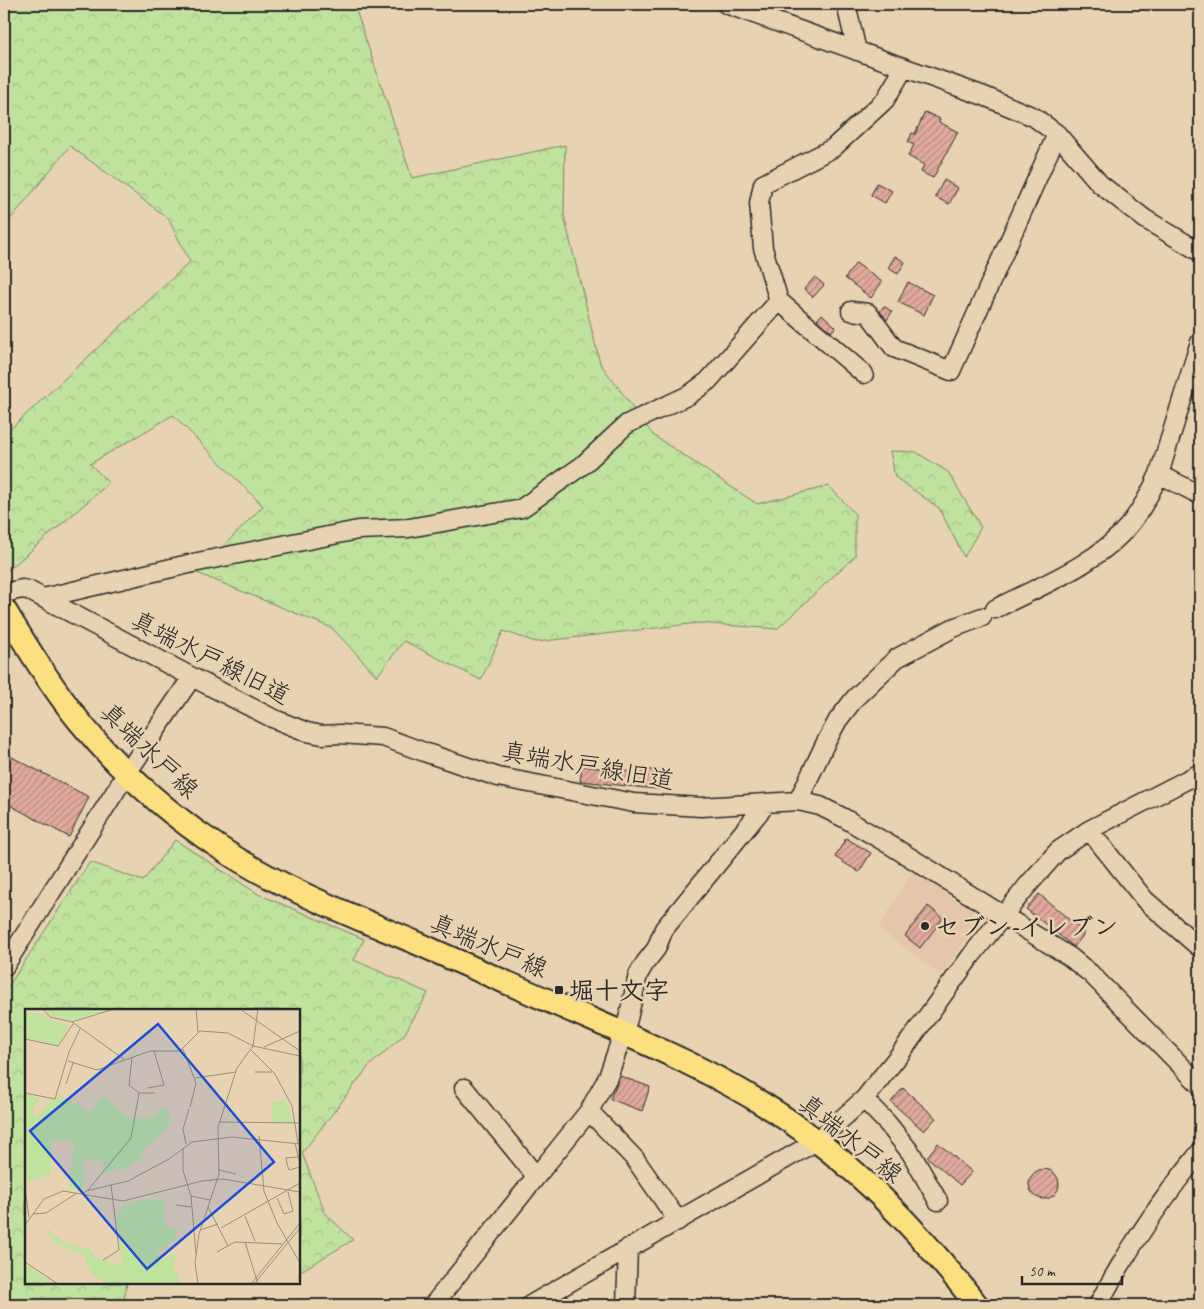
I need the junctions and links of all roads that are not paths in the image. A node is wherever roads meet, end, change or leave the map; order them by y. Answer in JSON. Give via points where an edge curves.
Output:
{"nodes":[{"id":1,"x":726,"y":4,"type":"edge"},
{"id":2,"x":846,"y":4,"type":"edge"},
{"id":3,"x":857,"y":51,"type":"junction"},
{"id":4,"x":904,"y":68,"type":"junction"},
{"id":5,"x":1057,"y":134,"type":"junction"},
{"id":6,"x":1200,"y":252,"type":"edge"},
{"id":7,"x":779,"y":301,"type":"junction"},
{"id":8,"x":851,"y":312,"type":"dead end"},
{"id":9,"x":1200,"y":342,"type":"edge"},
{"id":10,"x":864,"y":374,"type":"dead end"},
{"id":11,"x":1159,"y":474,"type":"junction"},
{"id":12,"x":1200,"y":495,"type":"edge"},
{"id":13,"x":4,"y":593,"type":"edge"},
{"id":14,"x":42,"y":598,"type":"junction"},
{"id":15,"x":4,"y":609,"type":"edge"},
{"id":16,"x":192,"y":677,"type":"junction"},
{"id":17,"x":127,"y":773,"type":"junction"},
{"id":18,"x":1200,"y":773,"type":"edge"},
{"id":19,"x":798,"y":801,"type":"junction"},
{"id":20,"x":766,"y":804,"type":"junction"},
{"id":21,"x":1089,"y":830,"type":"junction"},
{"id":22,"x":1004,"y":915,"type":"junction"},
{"id":23,"x":1200,"y":948,"type":"edge"},
{"id":24,"x":4,"y":967,"type":"edge"},
{"id":25,"x":623,"y":1033,"type":"junction"},
{"id":26,"x":1200,"y":1085,"type":"edge"},
{"id":27,"x":464,"y":1088,"type":"dead end"},
{"id":28,"x":864,"y":1098,"type":"junction"},
{"id":29,"x":589,"y":1111,"type":"junction"},
{"id":30,"x":817,"y":1141,"type":"junction"},
{"id":31,"x":1200,"y":1152,"type":"edge"},
{"id":32,"x":536,"y":1176,"type":"junction"},
{"id":33,"x":938,"y":1201,"type":"dead end"},
{"id":34,"x":678,"y":1221,"type":"junction"},
{"id":35,"x":628,"y":1248,"type":"junction"},
{"id":36,"x":433,"y":1305,"type":"edge"},
{"id":37,"x":530,"y":1305,"type":"edge"},
{"id":38,"x":626,"y":1305,"type":"edge"},
{"id":39,"x":977,"y":1305,"type":"edge"},
{"id":40,"x":1098,"y":1305,"type":"edge"}],
"edges":[{"from":1,"to":3,"type":"street"},
{"from":2,"to":3,"type":"street"},
{"from":3,"to":4,"type":"street"},
{"from":4,"to":5,"type":"street","via":[[1013,107]]},
{"from":4,"to":7,"type":"street","via":[[885,100],[833,148],[763,184],[759,204],[763,248]]},
{"from":5,"to":6,"type":"street","via":[[1100,184],[1145,219]]},
{"from":5,"to":8,"type":"street","via":[[951,371],[894,348],[868,313]]},
{"from":7,"to":10,"type":"street"},
{"from":7,"to":14,"type":"street","via":[[708,381],[689,395],[628,424],[583,465],[522,508],[409,528],[358,530]]},
{"from":9,"to":11,"type":"street"},
{"from":11,"to":12,"type":"street"},
{"from":11,"to":19,"type":"street","via":[[1130,525],[1110,545],[1069,571],[897,658],[855,698],[838,720]]},
{"from":13,"to":14,"type":"street","name":"真端水戸線旧道","via":[[22,589]]},
{"from":14,"to":16,"type":"street","name":"真端水戸線旧道"},
{"from":15,"to":17,"type":"main road","name":"真端水戸線","via":[[79,721]]},
{"from":16,"to":17,"type":"street"},
{"from":16,"to":20,"type":"street","name":"真端水戸線旧道","via":[[307,732],[383,737],[498,776],[634,803],[701,807]]},
{"from":17,"to":24,"type":"street"},
{"from":17,"to":25,"type":"main road","name":"真端水戸線","via":[[212,842],[287,887]]},
{"from":18,"to":21,"type":"street"},
{"from":19,"to":20,"type":"street","name":"真端水戸線旧道"},
{"from":19,"to":22,"type":"street","name":"真端水戸線旧道","via":[[820,806],[844,818]]},
{"from":20,"to":25,"type":"street","via":[[664,929],[656,949],[638,975]]},
{"from":21,"to":22,"type":"street","via":[[1058,851]]},
{"from":21,"to":23,"type":"street","via":[[1145,900]]},
{"from":22,"to":26,"type":"street","name":"真端水戸線旧道","via":[[1070,957],[1090,974]]},
{"from":22,"to":28,"type":"street"},
{"from":25,"to":29,"type":"street","via":[[608,1077]]},
{"from":25,"to":30,"type":"main road","name":"真端水戸線","via":[[721,1079]]},
{"from":27,"to":32,"type":"street"},
{"from":28,"to":30,"type":"street"},
{"from":28,"to":33,"type":"street","via":[[911,1153]]},
{"from":29,"to":32,"type":"street"},
{"from":29,"to":34,"type":"street","via":[[634,1159]]},
{"from":30,"to":34,"type":"street"},
{"from":30,"to":39,"type":"main road","name":"真端水戸線","via":[[885,1200]]},
{"from":31,"to":40,"type":"street","via":[[1161,1202],[1118,1267]]},
{"from":32,"to":36,"type":"street"},
{"from":34,"to":35,"type":"street"},
{"from":35,"to":37,"type":"street"},
{"from":35,"to":38,"type":"street"}]}
